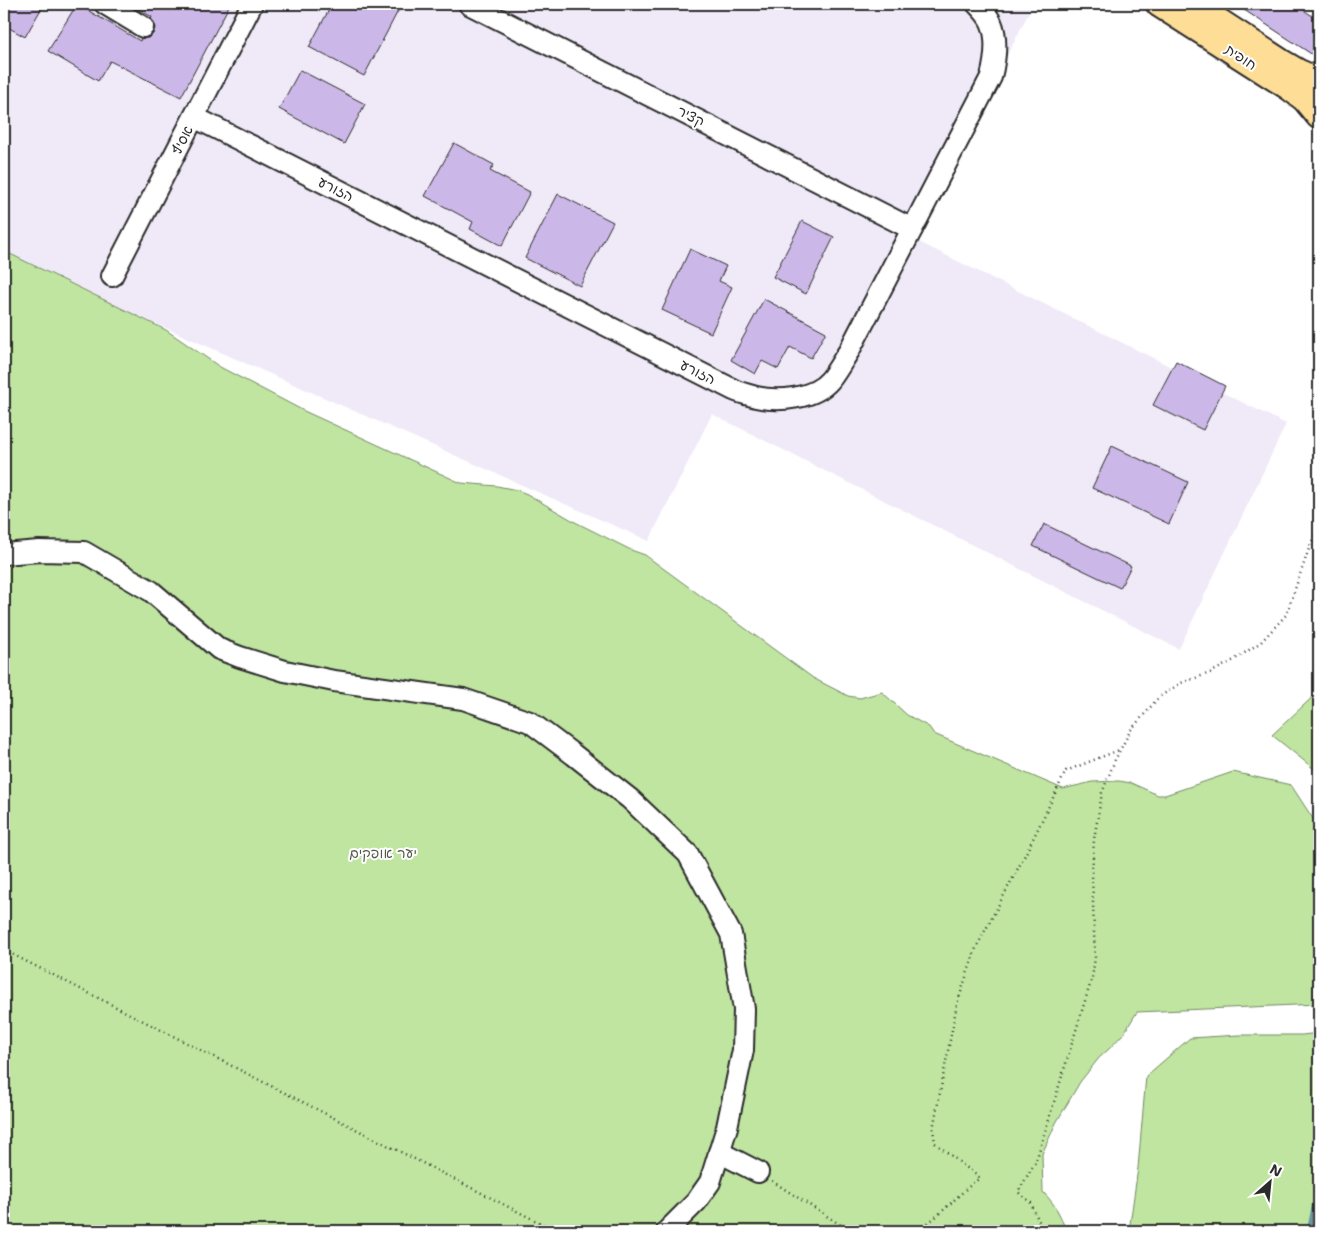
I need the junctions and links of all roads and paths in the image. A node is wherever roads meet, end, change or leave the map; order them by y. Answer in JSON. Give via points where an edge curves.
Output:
{"nodes":[{"id":1,"x":105,"y":4,"type":"edge"},
{"id":2,"x":252,"y":4,"type":"edge"},
{"id":3,"x":469,"y":4,"type":"edge"},
{"id":4,"x":977,"y":4,"type":"edge"},
{"id":5,"x":1159,"y":4,"type":"edge"},
{"id":6,"x":1192,"y":4,"type":"edge"},
{"id":7,"x":143,"y":27,"type":"dead end"},
{"id":8,"x":1319,"y":81,"type":"edge"},
{"id":9,"x":1319,"y":116,"type":"edge"},
{"id":10,"x":194,"y":117,"type":"junction"},
{"id":11,"x":912,"y":229,"type":"junction"},
{"id":12,"x":112,"y":276,"type":"dead end"},
{"id":13,"x":1319,"y":528,"type":"edge"},
{"id":14,"x":4,"y":554,"type":"edge"},
{"id":15,"x":1121,"y":749,"type":"junction"},
{"id":16,"x":4,"y":950,"type":"edge"},
{"id":17,"x":719,"y":1152,"type":"junction"},
{"id":18,"x":758,"y":1172,"type":"joint"},
{"id":19,"x":556,"y":1231,"type":"edge"},
{"id":20,"x":668,"y":1231,"type":"edge"},
{"id":21,"x":850,"y":1231,"type":"edge"},
{"id":22,"x":915,"y":1231,"type":"edge"},
{"id":23,"x":1042,"y":1231,"type":"edge"}],
"edges":[{"from":1,"to":7,"type":"street"},
{"from":2,"to":10,"type":"street","name":"אסיף"},
{"from":3,"to":11,"type":"street","name":"קציר"},
{"from":4,"to":11,"type":"street","name":"הזורע","via":[[991,22],[995,43],[990,77]]},
{"from":5,"to":9,"type":"main road","name":"חופית","via":[[1290,87]]},
{"from":6,"to":8,"type":"main road","name":"חופית","via":[[1298,72]]},
{"from":10,"to":11,"type":"street","name":"הזורע","via":[[734,390],[757,397],[798,397],[816,391],[829,381],[849,351]]},
{"from":10,"to":12,"type":"street","name":"אסיף"},
{"from":13,"to":15,"type":"path","via":[[1310,543],[1286,615],[1261,642],[1234,660],[1181,683],[1159,697],[1130,731]]},
{"from":14,"to":17,"type":"street","via":[[84,552],[151,591],[219,649],[240,657],[334,681],[463,699],[530,722],[630,799],[688,854],[731,934],[744,1008],[743,1050]]},
{"from":15,"to":22,"type":"path","via":[[1066,771],[976,948],[957,1004],[933,1129],[935,1142],[980,1178],[928,1224]]},
{"from":15,"to":23,"type":"path","via":[[1102,793],[1094,839],[1095,958],[1092,978],[1036,1161],[1018,1192],[1031,1203]]},
{"from":16,"to":19,"type":"path"},
{"from":17,"to":18,"type":"street"},
{"from":17,"to":20,"type":"street","via":[[710,1182]]},
{"from":18,"to":21,"type":"path"}]}
